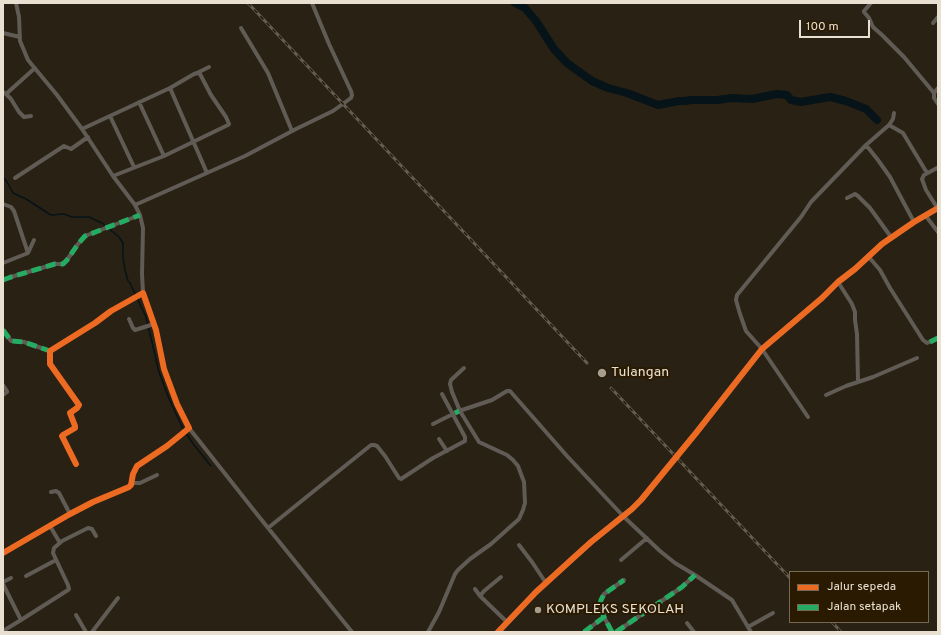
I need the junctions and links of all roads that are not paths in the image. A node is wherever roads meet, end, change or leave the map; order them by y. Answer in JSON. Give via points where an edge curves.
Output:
{"nodes":[{"id":1,"x":16,"y":3,"type":"edge"},
{"id":2,"x":312,"y":3,"type":"edge"},
{"id":3,"x":870,"y":3,"type":"edge"},
{"id":4,"x":938,"y":17,"type":"edge"},
{"id":5,"x":933,"y":23,"type":"dead end"},
{"id":6,"x":241,"y":28,"type":"dead end"},
{"id":7,"x":3,"y":33,"type":"edge"},
{"id":8,"x":20,"y":37,"type":"junction"},
{"id":9,"x":209,"y":67,"type":"dead end"},
{"id":10,"x":35,"y":68,"type":"junction"},
{"id":11,"x":198,"y":73,"type":"junction"},
{"id":12,"x":170,"y":88,"type":"junction"},
{"id":13,"x":938,"y":88,"type":"edge"},
{"id":14,"x":5,"y":93,"type":"edge"},
{"id":15,"x":934,"y":93,"type":"junction"},
{"id":16,"x":139,"y":102,"type":"junction"},
{"id":17,"x":938,"y":104,"type":"edge"},
{"id":18,"x":894,"y":113,"type":"dead end"},
{"id":19,"x":31,"y":116,"type":"dead end"},
{"id":20,"x":110,"y":116,"type":"junction"},
{"id":21,"x":889,"y":125,"type":"junction"},
{"id":22,"x":82,"y":129,"type":"junction"},
{"id":23,"x":292,"y":131,"type":"junction"},
{"id":24,"x":88,"y":137,"type":"junction"},
{"id":25,"x":194,"y":141,"type":"junction"},
{"id":26,"x":866,"y":145,"type":"junction"},
{"id":27,"x":164,"y":156,"type":"junction"},
{"id":28,"x":134,"y":167,"type":"junction"},
{"id":29,"x":936,"y":168,"type":"dead end"},
{"id":30,"x":207,"y":173,"type":"junction"},
{"id":31,"x":927,"y":173,"type":"junction"},
{"id":32,"x":113,"y":176,"type":"junction"},
{"id":33,"x":15,"y":178,"type":"dead end"},
{"id":34,"x":847,"y":198,"type":"dead end"},
{"id":35,"x":3,"y":204,"type":"edge"},
{"id":36,"x":135,"y":205,"type":"junction"},
{"id":37,"x":938,"y":209,"type":"edge"},
{"id":38,"x":928,"y":214,"type":"junction"},
{"id":39,"x":140,"y":215,"type":"junction"},
{"id":40,"x":914,"y":222,"type":"junction"},
{"id":41,"x":938,"y":232,"type":"edge"},
{"id":42,"x":891,"y":237,"type":"junction"},
{"id":43,"x":34,"y":240,"type":"dead end"},
{"id":44,"x":28,"y":253,"type":"junction"},
{"id":45,"x":868,"y":256,"type":"junction"},
{"id":46,"x":3,"y":262,"type":"edge"},
{"id":47,"x":3,"y":280,"type":"edge"},
{"id":48,"x":838,"y":282,"type":"junction"},
{"id":49,"x":143,"y":293,"type":"junction"},
{"id":50,"x":129,"y":320,"type":"dead end"},
{"id":51,"x":150,"y":325,"type":"junction"},
{"id":52,"x":3,"y":330,"type":"edge"},
{"id":53,"x":938,"y":338,"type":"edge"},
{"id":54,"x":762,"y":349,"type":"junction"},
{"id":55,"x":50,"y":351,"type":"junction"},
{"id":56,"x":917,"y":358,"type":"dead end"},
{"id":57,"x":464,"y":368,"type":"dead end"},
{"id":58,"x":858,"y":381,"type":"junction"},
{"id":59,"x":3,"y":385,"type":"edge"},
{"id":60,"x":442,"y":394,"type":"dead end"},
{"id":61,"x":3,"y":395,"type":"edge"},
{"id":62,"x":826,"y":395,"type":"dead end"},
{"id":63,"x":457,"y":412,"type":"junction"},
{"id":64,"x":808,"y":418,"type":"dead end"},
{"id":65,"x":433,"y":424,"type":"dead end"},
{"id":66,"x":186,"y":430,"type":"junction"},
{"id":67,"x":439,"y":439,"type":"dead end"},
{"id":68,"x":447,"y":451,"type":"junction"},
{"id":69,"x":76,"y":464,"type":"dead end"},
{"id":70,"x":156,"y":475,"type":"dead end"},
{"id":71,"x":132,"y":483,"type":"junction"},
{"id":72,"x":51,"y":492,"type":"dead end"},
{"id":73,"x":70,"y":514,"type":"junction"},
{"id":74,"x":624,"y":516,"type":"junction"},
{"id":75,"x":50,"y":526,"type":"junction"},
{"id":76,"x":268,"y":528,"type":"junction"},
{"id":77,"x":96,"y":536,"type":"dead end"},
{"id":78,"x":646,"y":538,"type":"junction"},
{"id":79,"x":60,"y":543,"type":"junction"},
{"id":80,"x":519,"y":546,"type":"dead end"},
{"id":81,"x":3,"y":554,"type":"edge"},
{"id":82,"x":56,"y":560,"type":"junction"},
{"id":83,"x":621,"y":560,"type":"dead end"},
{"id":84,"x":695,"y":575,"type":"junction"},
{"id":85,"x":26,"y":576,"type":"dead end"},
{"id":86,"x":501,"y":577,"type":"dead end"},
{"id":87,"x":11,"y":578,"type":"dead end"},
{"id":88,"x":624,"y":580,"type":"dead end"},
{"id":89,"x":3,"y":583,"type":"edge"},
{"id":90,"x":546,"y":583,"type":"junction"},
{"id":91,"x":475,"y":589,"type":"dead end"},
{"id":92,"x":480,"y":596,"type":"junction"},
{"id":93,"x":118,"y":598,"type":"dead end"},
{"id":94,"x":773,"y":613,"type":"dead end"},
{"id":95,"x":76,"y":614,"type":"dead end"},
{"id":96,"x":604,"y":617,"type":"junction"},
{"id":97,"x":21,"y":620,"type":"junction"},
{"id":98,"x":507,"y":622,"type":"junction"},
{"id":99,"x":688,"y":622,"type":"dead end"},
{"id":100,"x":748,"y":626,"type":"junction"},
{"id":101,"x":3,"y":631,"type":"edge"},
{"id":102,"x":86,"y":632,"type":"edge"},
{"id":103,"x":92,"y":632,"type":"edge"},
{"id":104,"x":352,"y":632,"type":"edge"},
{"id":105,"x":428,"y":632,"type":"edge"},
{"id":106,"x":498,"y":632,"type":"edge"},
{"id":107,"x":584,"y":632,"type":"edge"},
{"id":108,"x":612,"y":632,"type":"edge"},
{"id":109,"x":616,"y":632,"type":"edge"},
{"id":110,"x":694,"y":632,"type":"edge"},
{"id":111,"x":751,"y":632,"type":"edge"}],
"edges":[{"from":1,"to":8,"type":"street"},
{"from":2,"to":23,"type":"street","via":[[352,95],[333,111]]},
{"from":3,"to":15,"type":"street","via":[[864,12],[873,27],[904,57]]},
{"from":4,"to":5,"type":"street"},
{"from":6,"to":23,"type":"street","via":[[268,73]]},
{"from":7,"to":8,"type":"street"},
{"from":8,"to":10,"type":"street"},
{"from":9,"to":11,"type":"street"},
{"from":10,"to":14,"type":"street"},
{"from":10,"to":22,"type":"street"},
{"from":11,"to":12,"type":"street"},
{"from":11,"to":25,"type":"street","via":[[229,124]]},
{"from":12,"to":16,"type":"street"},
{"from":12,"to":25,"type":"street"},
{"from":13,"to":15,"type":"street"},
{"from":14,"to":19,"type":"street","via":[[24,118]]},
{"from":15,"to":17,"type":"street"},
{"from":16,"to":20,"type":"street"},
{"from":16,"to":27,"type":"street"},
{"from":18,"to":21,"type":"street"},
{"from":20,"to":22,"type":"street"},
{"from":20,"to":28,"type":"street"},
{"from":21,"to":26,"type":"street"},
{"from":21,"to":31,"type":"street","via":[[901,132]]},
{"from":22,"to":24,"type":"street"},
{"from":23,"to":30,"type":"street"},
{"from":24,"to":32,"type":"street"},
{"from":24,"to":33,"type":"street","via":[[71,149],[64,146]]},
{"from":25,"to":27,"type":"street"},
{"from":25,"to":30,"type":"street"},
{"from":26,"to":40,"type":"street","via":[[890,177]]},
{"from":26,"to":54,"type":"street","via":[[811,202],[737,295],[736,300],[746,331]]},
{"from":27,"to":28,"type":"street"},
{"from":28,"to":32,"type":"street"},
{"from":29,"to":31,"type":"street"},
{"from":30,"to":36,"type":"street"},
{"from":31,"to":37,"type":"street","via":[[922,179]]},
{"from":32,"to":36,"type":"street"},
{"from":34,"to":42,"type":"street","via":[[855,194],[858,196]]},
{"from":35,"to":44,"type":"street","via":[[14,210]]},
{"from":36,"to":39,"type":"street"},
{"from":37,"to":38,"type":"street"},
{"from":38,"to":40,"type":"street"},
{"from":38,"to":41,"type":"street"},
{"from":39,"to":47,"type":"street","via":[[86,236],[63,264],[55,264]]},
{"from":39,"to":49,"type":"street","via":[[143,228]]},
{"from":40,"to":42,"type":"street"},
{"from":42,"to":45,"type":"street"},
{"from":43,"to":44,"type":"street"},
{"from":44,"to":46,"type":"street"},
{"from":45,"to":48,"type":"street"},
{"from":45,"to":53,"type":"street","via":[[880,270],[924,340],[927,343]]},
{"from":48,"to":54,"type":"street"},
{"from":48,"to":58,"type":"street","via":[[855,312]]},
{"from":49,"to":51,"type":"street"},
{"from":49,"to":55,"type":"street"},
{"from":50,"to":51,"type":"street","via":[[135,330]]},
{"from":51,"to":66,"type":"street","via":[[156,330],[164,369]]},
{"from":52,"to":55,"type":"street","via":[[12,341],[24,342]]},
{"from":54,"to":64,"type":"street"},
{"from":54,"to":74,"type":"street","via":[[641,500]]},
{"from":55,"to":69,"type":"street","via":[[50,364],[79,405],[70,413],[75,428],[62,436]]},
{"from":56,"to":58,"type":"street"},
{"from":57,"to":63,"type":"street","via":[[450,384]]},
{"from":58,"to":62,"type":"street"},
{"from":59,"to":61,"type":"street","via":[[7,392]]},
{"from":60,"to":63,"type":"street"},
{"from":63,"to":65,"type":"street"},
{"from":63,"to":68,"type":"street","via":[[466,440]]},
{"from":63,"to":74,"type":"street","via":[[510,391],[566,456]]},
{"from":63,"to":105,"type":"street","via":[[479,442],[507,455],[518,466],[524,482],[525,503],[518,519],[458,570]]},
{"from":66,"to":71,"type":"street","via":[[137,466]]},
{"from":66,"to":76,"type":"street"},
{"from":67,"to":68,"type":"street"},
{"from":68,"to":76,"type":"street","via":[[401,479],[377,446],[370,445]]},
{"from":70,"to":71,"type":"street","via":[[140,483]]},
{"from":71,"to":73,"type":"street","via":[[129,487]]},
{"from":72,"to":73,"type":"street","via":[[59,493]]},
{"from":73,"to":75,"type":"street"},
{"from":74,"to":78,"type":"street"},
{"from":74,"to":90,"type":"street"},
{"from":75,"to":79,"type":"street"},
{"from":75,"to":81,"type":"street"},
{"from":76,"to":104,"type":"street"},
{"from":77,"to":79,"type":"street","via":[[92,529],[88,528]]},
{"from":78,"to":83,"type":"street"},
{"from":78,"to":84,"type":"street","via":[[674,563]]},
{"from":79,"to":82,"type":"street","via":[[53,550]]},
{"from":80,"to":90,"type":"street"},
{"from":82,"to":85,"type":"street"},
{"from":82,"to":97,"type":"street","via":[[69,589]]},
{"from":84,"to":100,"type":"street","via":[[732,600]]},
{"from":84,"to":109,"type":"street"},
{"from":86,"to":92,"type":"street"},
{"from":87,"to":89,"type":"street"},
{"from":88,"to":96,"type":"street","via":[[602,597],[600,605]]},
{"from":89,"to":97,"type":"street"},
{"from":90,"to":98,"type":"street"},
{"from":91,"to":92,"type":"street"},
{"from":92,"to":98,"type":"street"},
{"from":93,"to":103,"type":"street"},
{"from":94,"to":100,"type":"street"},
{"from":95,"to":102,"type":"street"},
{"from":96,"to":107,"type":"street"},
{"from":96,"to":108,"type":"street"},
{"from":97,"to":101,"type":"street"},
{"from":98,"to":106,"type":"street"},
{"from":99,"to":110,"type":"street"},
{"from":100,"to":111,"type":"street"}]}
